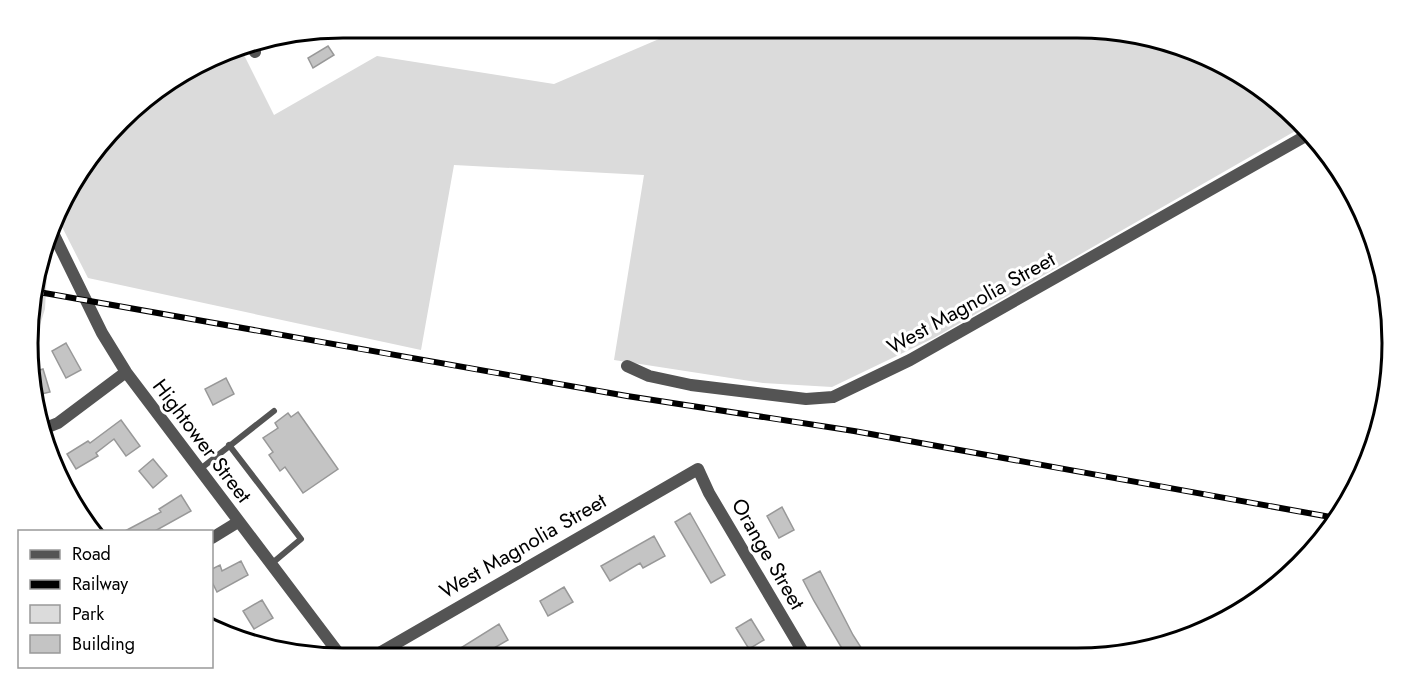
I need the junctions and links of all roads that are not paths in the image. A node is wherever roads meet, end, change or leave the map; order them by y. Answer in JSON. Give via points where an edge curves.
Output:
{"nodes":[{"id":1,"x":1302,"y":138,"type":"edge"},
{"id":2,"x":56,"y":239,"type":"edge"},
{"id":3,"x":627,"y":366,"type":"dead end"},
{"id":4,"x":126,"y":372,"type":"junction"},
{"id":5,"x":274,"y":411,"type":"dead end"},
{"id":6,"x":49,"y":426,"type":"edge"},
{"id":7,"x":230,"y":445,"type":"junction"},
{"id":8,"x":698,"y":469,"type":"joint"},
{"id":9,"x":198,"y":470,"type":"junction"},
{"id":10,"x":238,"y":522,"type":"junction"},
{"id":11,"x":213,"y":537,"type":"edge"},
{"id":12,"x":270,"y":565,"type":"junction"},
{"id":13,"x":334,"y":648,"type":"edge"},
{"id":14,"x":388,"y":648,"type":"edge"},
{"id":15,"x":801,"y":648,"type":"edge"}],
"edges":[{"from":1,"to":3,"type":"street","name":"West Magnolia Street","via":[[910,360],[833,397],[806,399],[691,386]]},
{"from":2,"to":4,"type":"street","name":"Hightower Street","via":[[102,333]]},
{"from":4,"to":6,"type":"street"},
{"from":4,"to":9,"type":"street","name":"Hightower Street"},
{"from":5,"to":7,"type":"lane"},
{"from":7,"to":9,"type":"lane"},
{"from":7,"to":12,"type":"lane","via":[[301,539]]},
{"from":8,"to":14,"type":"street","name":"West Magnolia Street"},
{"from":8,"to":15,"type":"street","name":"Orange Street"},
{"from":9,"to":10,"type":"street","name":"Hightower Street"},
{"from":10,"to":11,"type":"street"},
{"from":10,"to":12,"type":"street","name":"Hightower Street"},
{"from":12,"to":13,"type":"street","name":"Hightower Street"}]}
